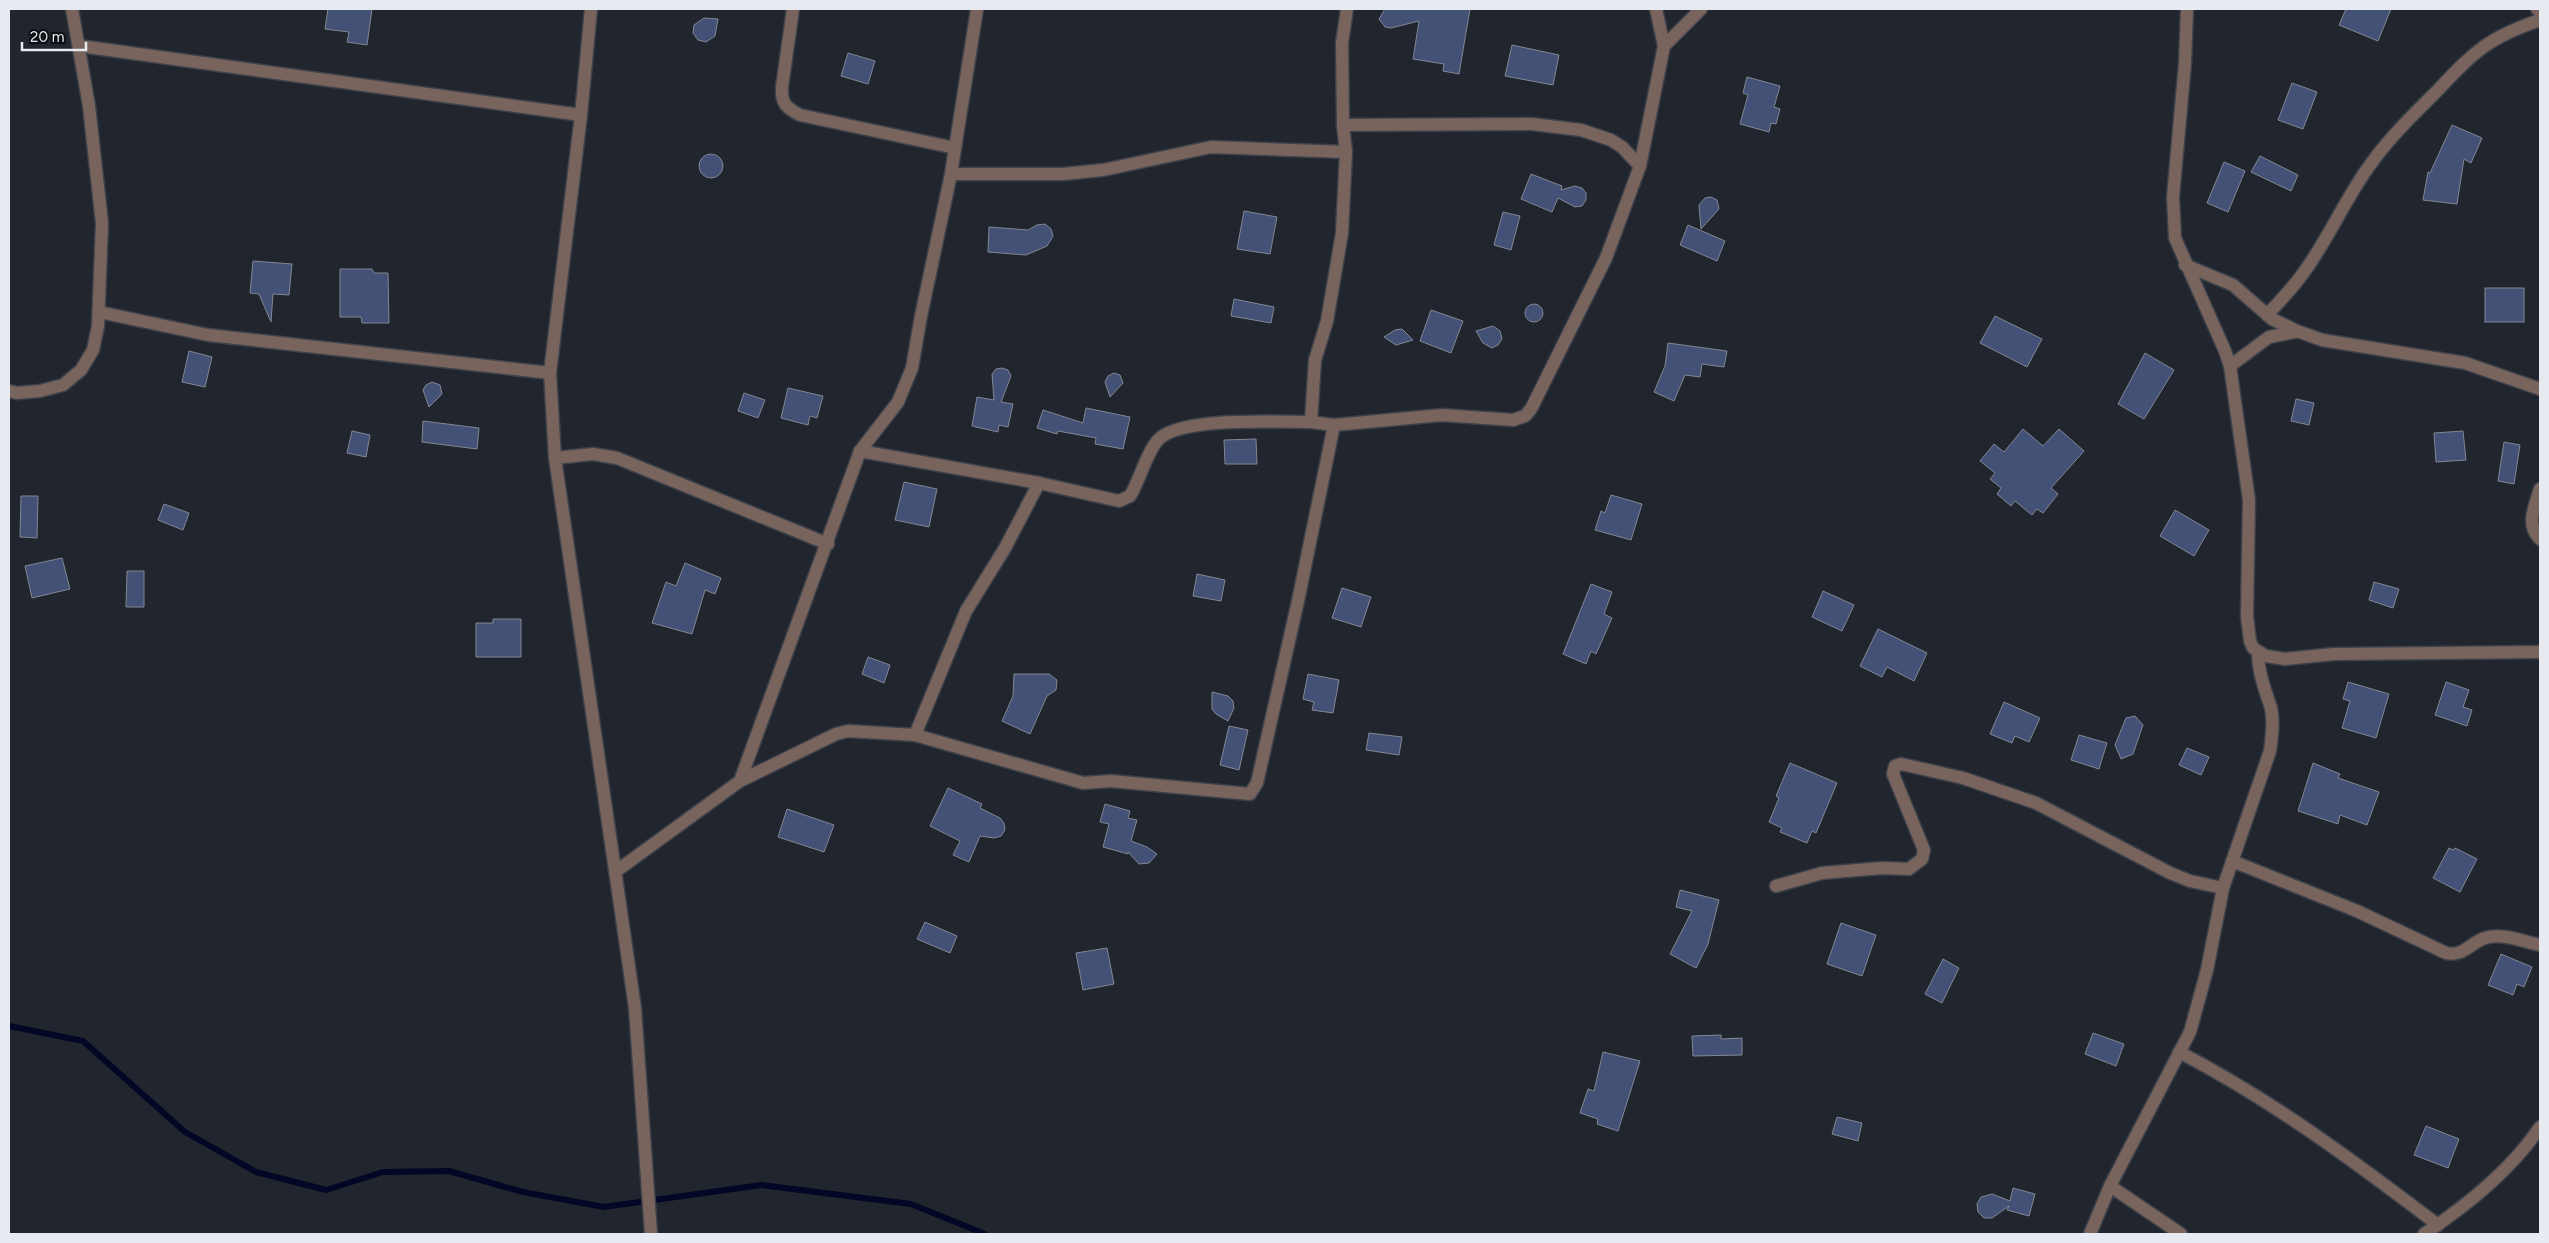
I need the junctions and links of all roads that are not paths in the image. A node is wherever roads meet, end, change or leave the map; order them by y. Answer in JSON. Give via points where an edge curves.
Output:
{"nodes":[{"id":1,"x":72,"y":9,"type":"edge"},
{"id":2,"x":591,"y":9,"type":"edge"},
{"id":3,"x":793,"y":9,"type":"edge"},
{"id":4,"x":977,"y":9,"type":"edge"},
{"id":5,"x":1346,"y":9,"type":"edge"},
{"id":6,"x":1656,"y":9,"type":"edge"},
{"id":7,"x":1701,"y":9,"type":"edge"},
{"id":8,"x":2187,"y":9,"type":"edge"},
{"id":9,"x":2537,"y":9,"type":"edge"},
{"id":10,"x":2540,"y":10,"type":"edge"},
{"id":11,"x":2540,"y":20,"type":"edge"},
{"id":12,"x":80,"y":46,"type":"junction"},
{"id":13,"x":1664,"y":46,"type":"junction"},
{"id":14,"x":582,"y":115,"type":"junction"},
{"id":15,"x":1343,"y":125,"type":"junction"},
{"id":16,"x":955,"y":148,"type":"junction"},
{"id":17,"x":1346,"y":152,"type":"junction"},
{"id":18,"x":1640,"y":166,"type":"junction"},
{"id":19,"x":951,"y":174,"type":"junction"},
{"id":20,"x":2185,"y":265,"type":"junction"},
{"id":21,"x":99,"y":312,"type":"junction"},
{"id":22,"x":2267,"y":315,"type":"junction"},
{"id":23,"x":2297,"y":331,"type":"junction"},
{"id":24,"x":2230,"y":366,"type":"junction"},
{"id":25,"x":550,"y":373,"type":"junction"},
{"id":26,"x":2540,"y":389,"type":"edge"},
{"id":27,"x":9,"y":391,"type":"edge"},
{"id":28,"x":1311,"y":422,"type":"junction"},
{"id":29,"x":1334,"y":425,"type":"junction"},
{"id":30,"x":860,"y":450,"type":"junction"},
{"id":31,"x":555,"y":458,"type":"junction"},
{"id":32,"x":1039,"y":483,"type":"junction"},
{"id":33,"x":2540,"y":489,"type":"edge"},
{"id":34,"x":2540,"y":539,"type":"edge"},
{"id":35,"x":828,"y":544,"type":"junction"},
{"id":36,"x":2258,"y":652,"type":"junction"},
{"id":37,"x":2540,"y":652,"type":"edge"},
{"id":38,"x":915,"y":735,"type":"junction"},
{"id":39,"x":740,"y":781,"type":"junction"},
{"id":40,"x":2232,"y":861,"type":"junction"},
{"id":41,"x":615,"y":872,"type":"junction"},
{"id":42,"x":1776,"y":886,"type":"dead end"},
{"id":43,"x":2223,"y":888,"type":"junction"},
{"id":44,"x":2540,"y":945,"type":"edge"},
{"id":45,"x":2179,"y":1052,"type":"junction"},
{"id":46,"x":2540,"y":1127,"type":"edge"},
{"id":47,"x":2110,"y":1186,"type":"junction"},
{"id":48,"x":2438,"y":1225,"type":"junction"},
{"id":49,"x":652,"y":1234,"type":"edge"},
{"id":50,"x":2090,"y":1234,"type":"edge"},
{"id":51,"x":2181,"y":1234,"type":"edge"},
{"id":52,"x":2424,"y":1234,"type":"edge"}],
"edges":[{"from":1,"to":12,"type":"street"},
{"from":2,"to":14,"type":"street"},
{"from":3,"to":16,"type":"street","via":[[781,98],[785,106],[800,115]]},
{"from":4,"to":16,"type":"street"},
{"from":5,"to":15,"type":"street","via":[[1342,43]]},
{"from":6,"to":13,"type":"street"},
{"from":7,"to":13,"type":"street"},
{"from":8,"to":20,"type":"street","via":[[2173,197],[2174,238]]},
{"from":9,"to":10,"type":"street"},
{"from":11,"to":22,"type":"street","via":[[2486,43],[2412,114],[2358,183],[2305,271]]},
{"from":12,"to":14,"type":"street"},
{"from":12,"to":21,"type":"street","via":[[102,223]]},
{"from":13,"to":18,"type":"street"},
{"from":14,"to":25,"type":"street"},
{"from":15,"to":17,"type":"street"},
{"from":15,"to":18,"type":"street","via":[[1532,124],[1581,130],[1611,140]]},
{"from":16,"to":19,"type":"street"},
{"from":17,"to":19,"type":"street","via":[[1211,147],[1103,170],[1063,174]]},
{"from":17,"to":28,"type":"street","via":[[1342,233],[1327,321],[1315,360]]},
{"from":18,"to":29,"type":"street","via":[[1606,258],[1536,402],[1525,416],[1513,420],[1431,415]]},
{"from":19,"to":30,"type":"street","via":[[912,368],[898,402]]},
{"from":20,"to":22,"type":"street","via":[[2233,285]]},
{"from":20,"to":24,"type":"street"},
{"from":21,"to":25,"type":"street","via":[[208,335]]},
{"from":21,"to":27,"type":"street","via":[[93,350],[80,370],[63,385],[40,391]]},
{"from":22,"to":23,"type":"street"},
{"from":23,"to":24,"type":"street","via":[[2269,337]]},
{"from":23,"to":26,"type":"street","via":[[2322,340],[2465,363]]},
{"from":24,"to":36,"type":"street","via":[[2249,500],[2247,616],[2250,641]]},
{"from":25,"to":31,"type":"street"},
{"from":28,"to":29,"type":"street"},
{"from":28,"to":32,"type":"street","via":[[1208,424],[1173,430],[1156,442],[1134,490],[1125,500],[1112,500]]},
{"from":29,"to":38,"type":"street","via":[[1298,601],[1253,792],[1243,794],[1110,781],[1084,783]]},
{"from":30,"to":32,"type":"street"},
{"from":30,"to":35,"type":"street","via":[[842,494]]},
{"from":31,"to":35,"type":"street","via":[[593,454],[624,460]]},
{"from":31,"to":41,"type":"street"},
{"from":32,"to":38,"type":"street","via":[[1005,548],[966,611]]},
{"from":33,"to":34,"type":"street","via":[[2532,522]]},
{"from":35,"to":39,"type":"street"},
{"from":36,"to":37,"type":"street","via":[[2276,659],[2334,654]]},
{"from":36,"to":40,"type":"street","via":[[2258,669],[2271,710],[2273,731],[2270,751]]},
{"from":38,"to":39,"type":"street","via":[[848,731],[836,734]]},
{"from":39,"to":41,"type":"street"},
{"from":40,"to":43,"type":"street"},
{"from":40,"to":44,"type":"street","via":[[2357,911],[2446,953],[2454,955],[2494,936]]},
{"from":41,"to":49,"type":"street","via":[[635,1008]]},
{"from":42,"to":43,"type":"street","via":[[1822,873],[1882,868],[1909,870],[1917,865],[1924,850],[1893,774],[1895,766],[1901,764],[1963,778],[2036,803],[2170,874]]},
{"from":43,"to":45,"type":"street","via":[[2199,1001],[2190,1032]]},
{"from":45,"to":47,"type":"street"},
{"from":45,"to":48,"type":"street","via":[[2268,1102]]},
{"from":46,"to":48,"type":"street","via":[[2498,1175]]},
{"from":47,"to":50,"type":"street"},
{"from":47,"to":51,"type":"street"},
{"from":48,"to":52,"type":"street"}]}
